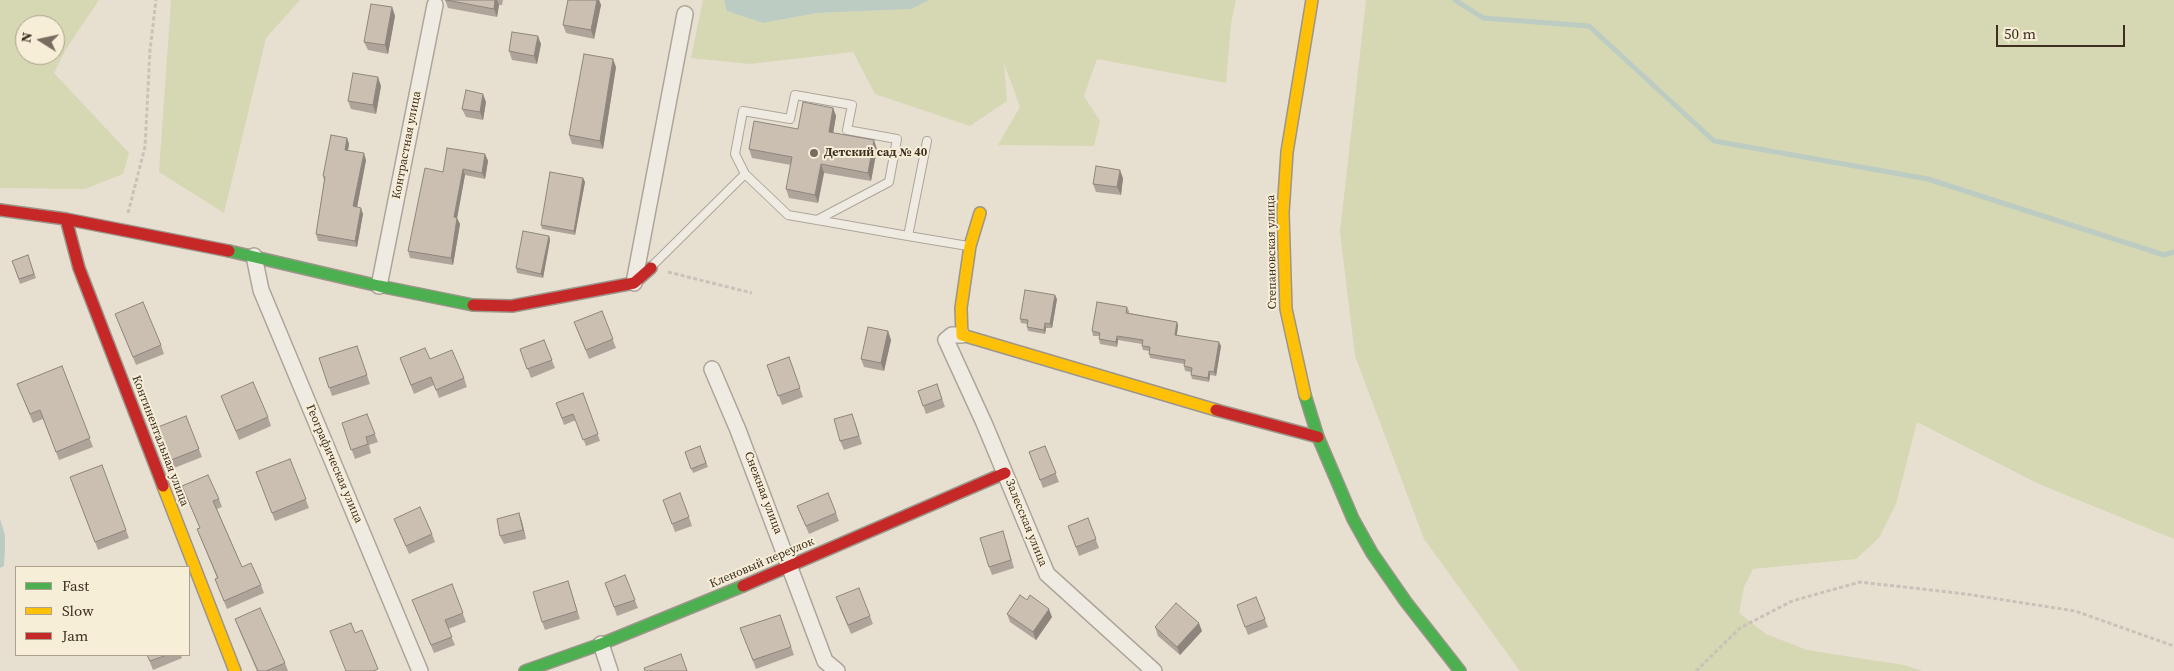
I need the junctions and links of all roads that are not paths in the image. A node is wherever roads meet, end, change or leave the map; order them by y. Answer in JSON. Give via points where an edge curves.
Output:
{"nodes":[{"id":1,"x":1312,"y":0,"type":"edge"},
{"id":2,"x":435,"y":5,"type":"dead end"},
{"id":3,"x":685,"y":14,"type":"dead end"},
{"id":4,"x":927,"y":142,"type":"dead end"},
{"id":5,"x":745,"y":174,"type":"junction"},
{"id":6,"x":0,"y":210,"type":"edge"},
{"id":7,"x":980,"y":214,"type":"dead end"},
{"id":8,"x":66,"y":219,"type":"junction"},
{"id":9,"x":817,"y":220,"type":"junction"},
{"id":10,"x":908,"y":236,"type":"junction"},
{"id":11,"x":970,"y":246,"type":"junction"},
{"id":12,"x":254,"y":256,"type":"junction"},
{"id":13,"x":651,"y":268,"type":"joint"},
{"id":14,"x":634,"y":283,"type":"junction"},
{"id":15,"x":379,"y":286,"type":"junction"},
{"id":16,"x":962,"y":335,"type":"junction"},
{"id":17,"x":712,"y":369,"type":"dead end"},
{"id":18,"x":1318,"y":437,"type":"junction"},
{"id":19,"x":1005,"y":474,"type":"junction"},
{"id":20,"x":791,"y":566,"type":"junction"},
{"id":21,"x":601,"y":644,"type":"junction"},
{"id":22,"x":235,"y":671,"type":"edge"},
{"id":23,"x":420,"y":671,"type":"edge"},
{"id":24,"x":526,"y":671,"type":"edge"},
{"id":25,"x":610,"y":671,"type":"edge"},
{"id":26,"x":837,"y":671,"type":"edge"},
{"id":27,"x":1154,"y":671,"type":"edge"},
{"id":28,"x":1460,"y":671,"type":"edge"}],
"edges":[{"from":1,"to":18,"type":"street","name":"Степановская улица","via":[[1287,152],[1283,213],[1286,309],[1304,392]]},
{"from":2,"to":15,"type":"street","name":"Контрастная улица"},
{"from":3,"to":14,"type":"street"},
{"from":4,"to":10,"type":"lane"},
{"from":5,"to":9,"type":"lane","via":[[788,215]]},
{"from":5,"to":9,"type":"lane","via":[[735,154],[743,111],[790,119],[795,95],[852,105],[847,130],[897,139],[889,182]]},
{"from":5,"to":13,"type":"lane"},
{"from":6,"to":8,"type":"street"},
{"from":7,"to":11,"type":"street"},
{"from":8,"to":12,"type":"street"},
{"from":8,"to":22,"type":"street","name":"Континентальная улица","via":[[79,268]]},
{"from":9,"to":10,"type":"lane"},
{"from":10,"to":11,"type":"lane"},
{"from":11,"to":16,"type":"street","via":[[961,308]]},
{"from":12,"to":15,"type":"street"},
{"from":12,"to":23,"type":"street","name":"Географическая улица","via":[[261,290]]},
{"from":13,"to":14,"type":"street"},
{"from":14,"to":15,"type":"street","via":[[512,306],[481,307]]},
{"from":16,"to":18,"type":"street"},
{"from":16,"to":19,"type":"street","name":"Залесская улица","via":[[952,335],[946,340]]},
{"from":17,"to":20,"type":"street","name":"Снежная улица"},
{"from":18,"to":28,"type":"street","name":"Степановская улица","via":[[1353,519],[1372,552]]},
{"from":19,"to":20,"type":"street","name":"Кленовый переулок"},
{"from":19,"to":27,"type":"street","name":"Залесская улица","via":[[1046,574]]},
{"from":20,"to":21,"type":"street","name":"Кленовый переулок"},
{"from":20,"to":26,"type":"street","name":"Снежная улица","via":[[825,661]]},
{"from":21,"to":24,"type":"street","name":"Кленовый переулок"},
{"from":21,"to":25,"type":"street"}]}
